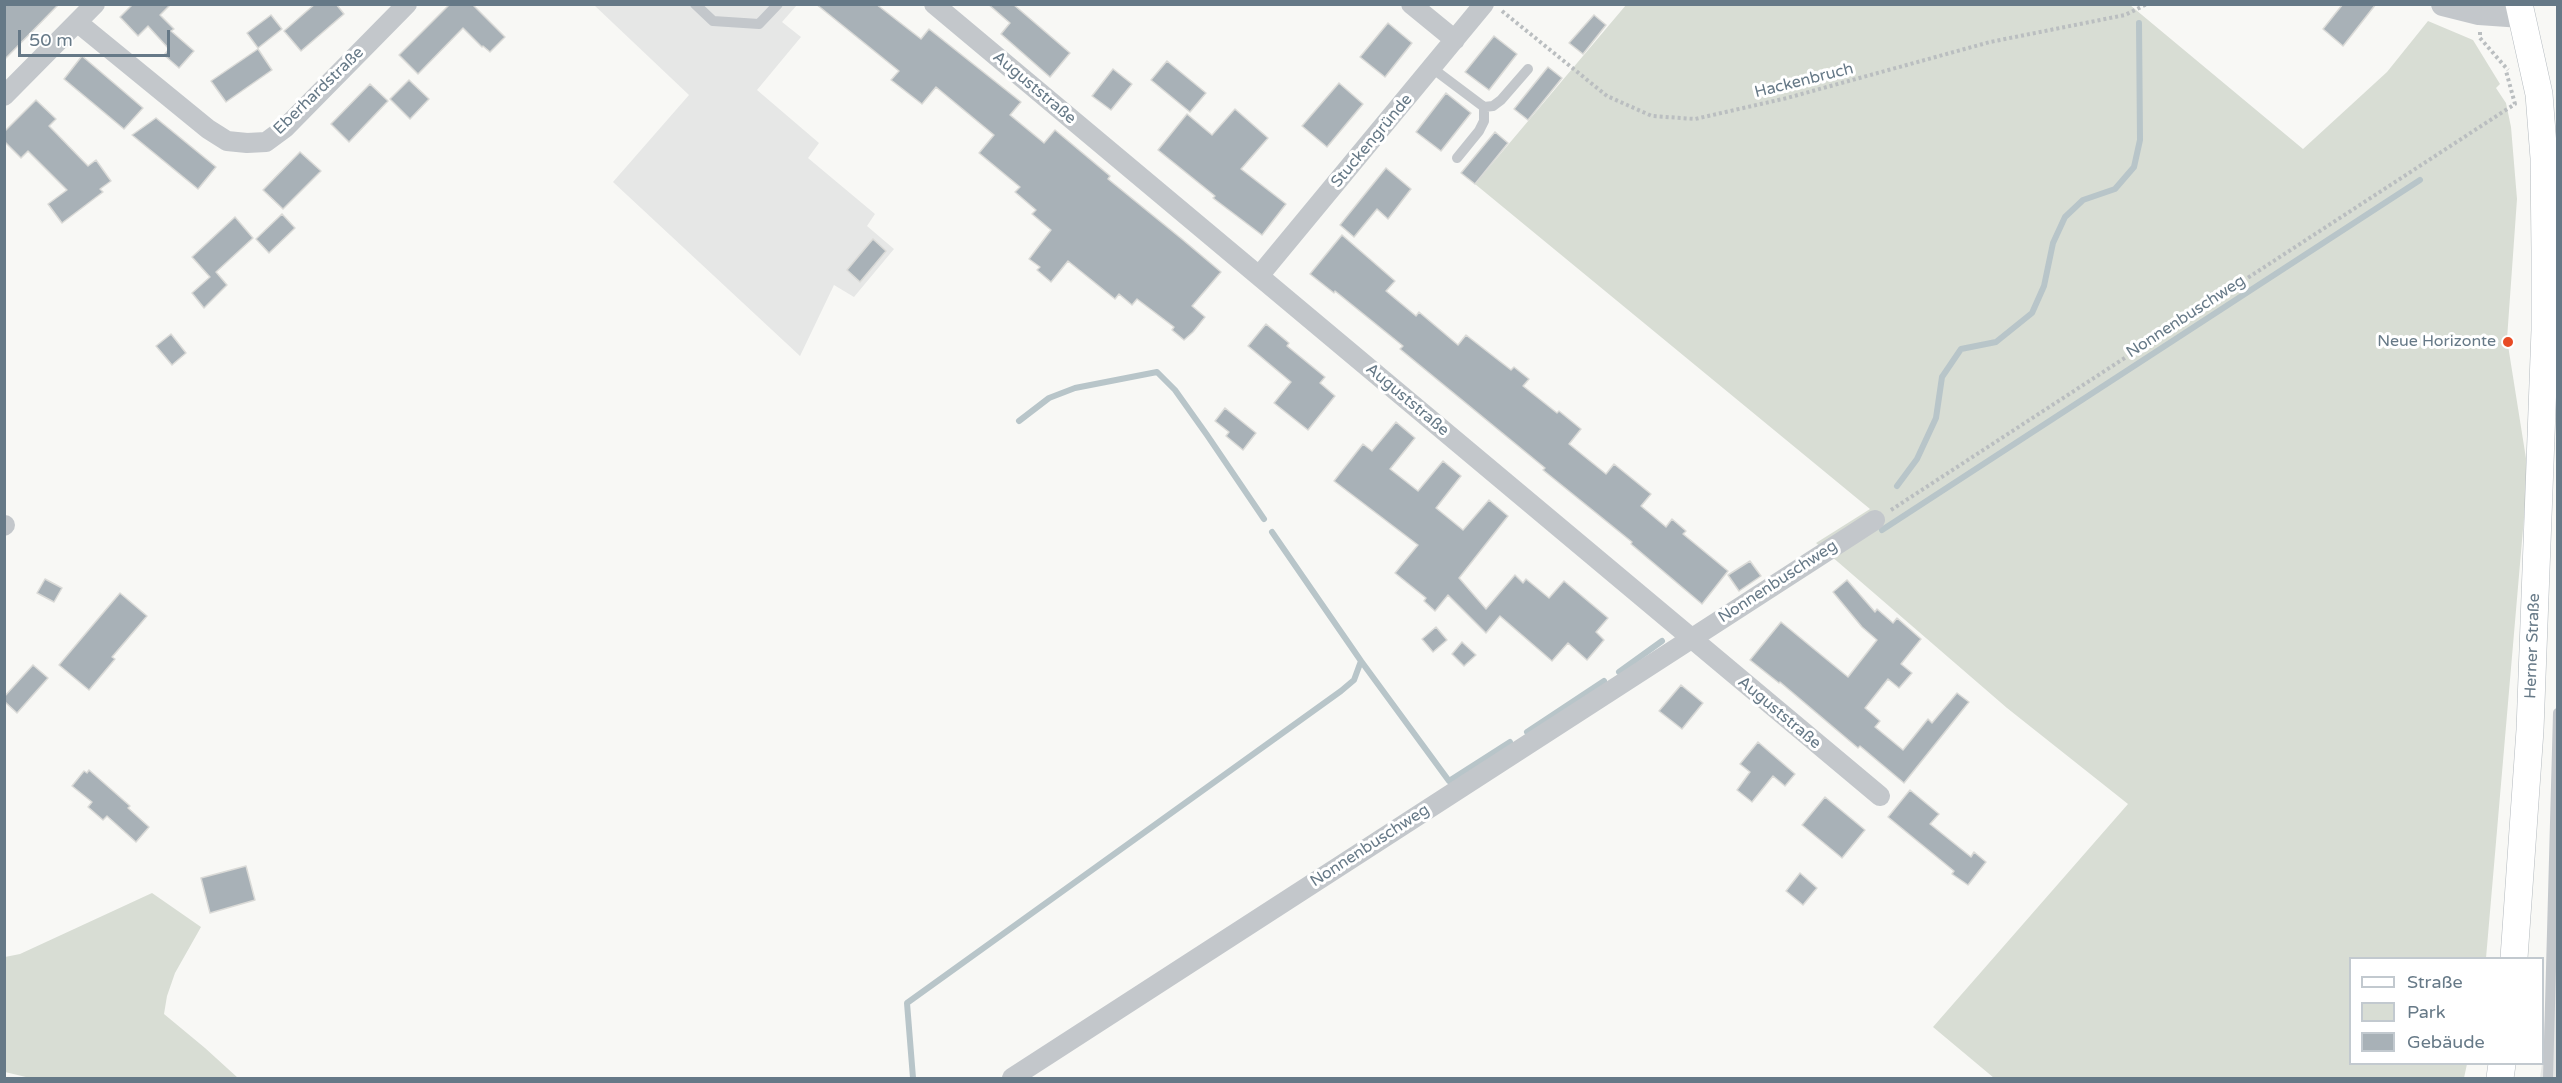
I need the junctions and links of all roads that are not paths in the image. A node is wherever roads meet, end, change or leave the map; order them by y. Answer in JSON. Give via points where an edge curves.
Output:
{"nodes":[{"id":1,"x":95,"y":4,"type":"edge"},
{"id":2,"x":407,"y":4,"type":"edge"},
{"id":3,"x":695,"y":4,"type":"edge"},
{"id":4,"x":778,"y":4,"type":"edge"},
{"id":5,"x":934,"y":4,"type":"edge"},
{"id":6,"x":1411,"y":4,"type":"edge"},
{"id":7,"x":1484,"y":4,"type":"edge"},
{"id":8,"x":2443,"y":4,"type":"edge"},
{"id":9,"x":2521,"y":10,"type":"edge"},
{"id":10,"x":77,"y":22,"type":"junction"},
{"id":11,"x":1455,"y":40,"type":"junction"},
{"id":12,"x":1431,"y":68,"type":"junction"},
{"id":13,"x":1528,"y":69,"type":"dead end"},
{"id":14,"x":4,"y":96,"type":"edge"},
{"id":15,"x":1484,"y":107,"type":"junction"},
{"id":16,"x":1457,"y":159,"type":"dead end"},
{"id":17,"x":1259,"y":276,"type":"junction"},
{"id":18,"x":2551,"y":333,"type":"edge"},
{"id":19,"x":2558,"y":358,"type":"edge"},
{"id":20,"x":1875,"y":520,"type":"road end"},
{"id":21,"x":1690,"y":639,"type":"junction"},
{"id":22,"x":2558,"y":713,"type":"edge"},
{"id":23,"x":1880,"y":796,"type":"dead end"},
{"id":24,"x":2514,"y":957,"type":"edge"},
{"id":25,"x":1012,"y":1078,"type":"edge"},
{"id":26,"x":2548,"y":1078,"type":"edge"}],
"edges":[{"from":1,"to":10,"type":"street"},
{"from":2,"to":10,"type":"street","name":"Eberhardstraße","via":[[285,128],[266,142],[248,143],[227,141],[208,129]]},
{"from":3,"to":4,"type":"lane","via":[[713,21],[759,24]]},
{"from":5,"to":17,"type":"street","name":"Auguststraße"},
{"from":6,"to":11,"type":"street"},
{"from":7,"to":11,"type":"street","name":"Stuckengründe"},
{"from":8,"to":9,"type":"street","via":[[2479,13]]},
{"from":9,"to":18,"type":"main road","name":"Herner Straße","via":[[2539,94]]},
{"from":10,"to":14,"type":"street"},
{"from":11,"to":12,"type":"street","name":"Stuckengründe"},
{"from":12,"to":15,"type":"lane"},
{"from":12,"to":17,"type":"street","name":"Stuckengründe"},
{"from":13,"to":15,"type":"lane","via":[[1493,106]]},
{"from":15,"to":16,"type":"lane","via":[[1479,131]]},
{"from":17,"to":21,"type":"street","name":"Auguststraße"},
{"from":18,"to":19,"type":"lane"},
{"from":18,"to":24,"type":"main road","name":"Herner Straße"},
{"from":20,"to":21,"type":"street","name":"Nonnenbuschweg"},
{"from":21,"to":23,"type":"street","name":"Auguststraße"},
{"from":21,"to":25,"type":"street","name":"Nonnenbuschweg"},
{"from":22,"to":26,"type":"lane"}]}
